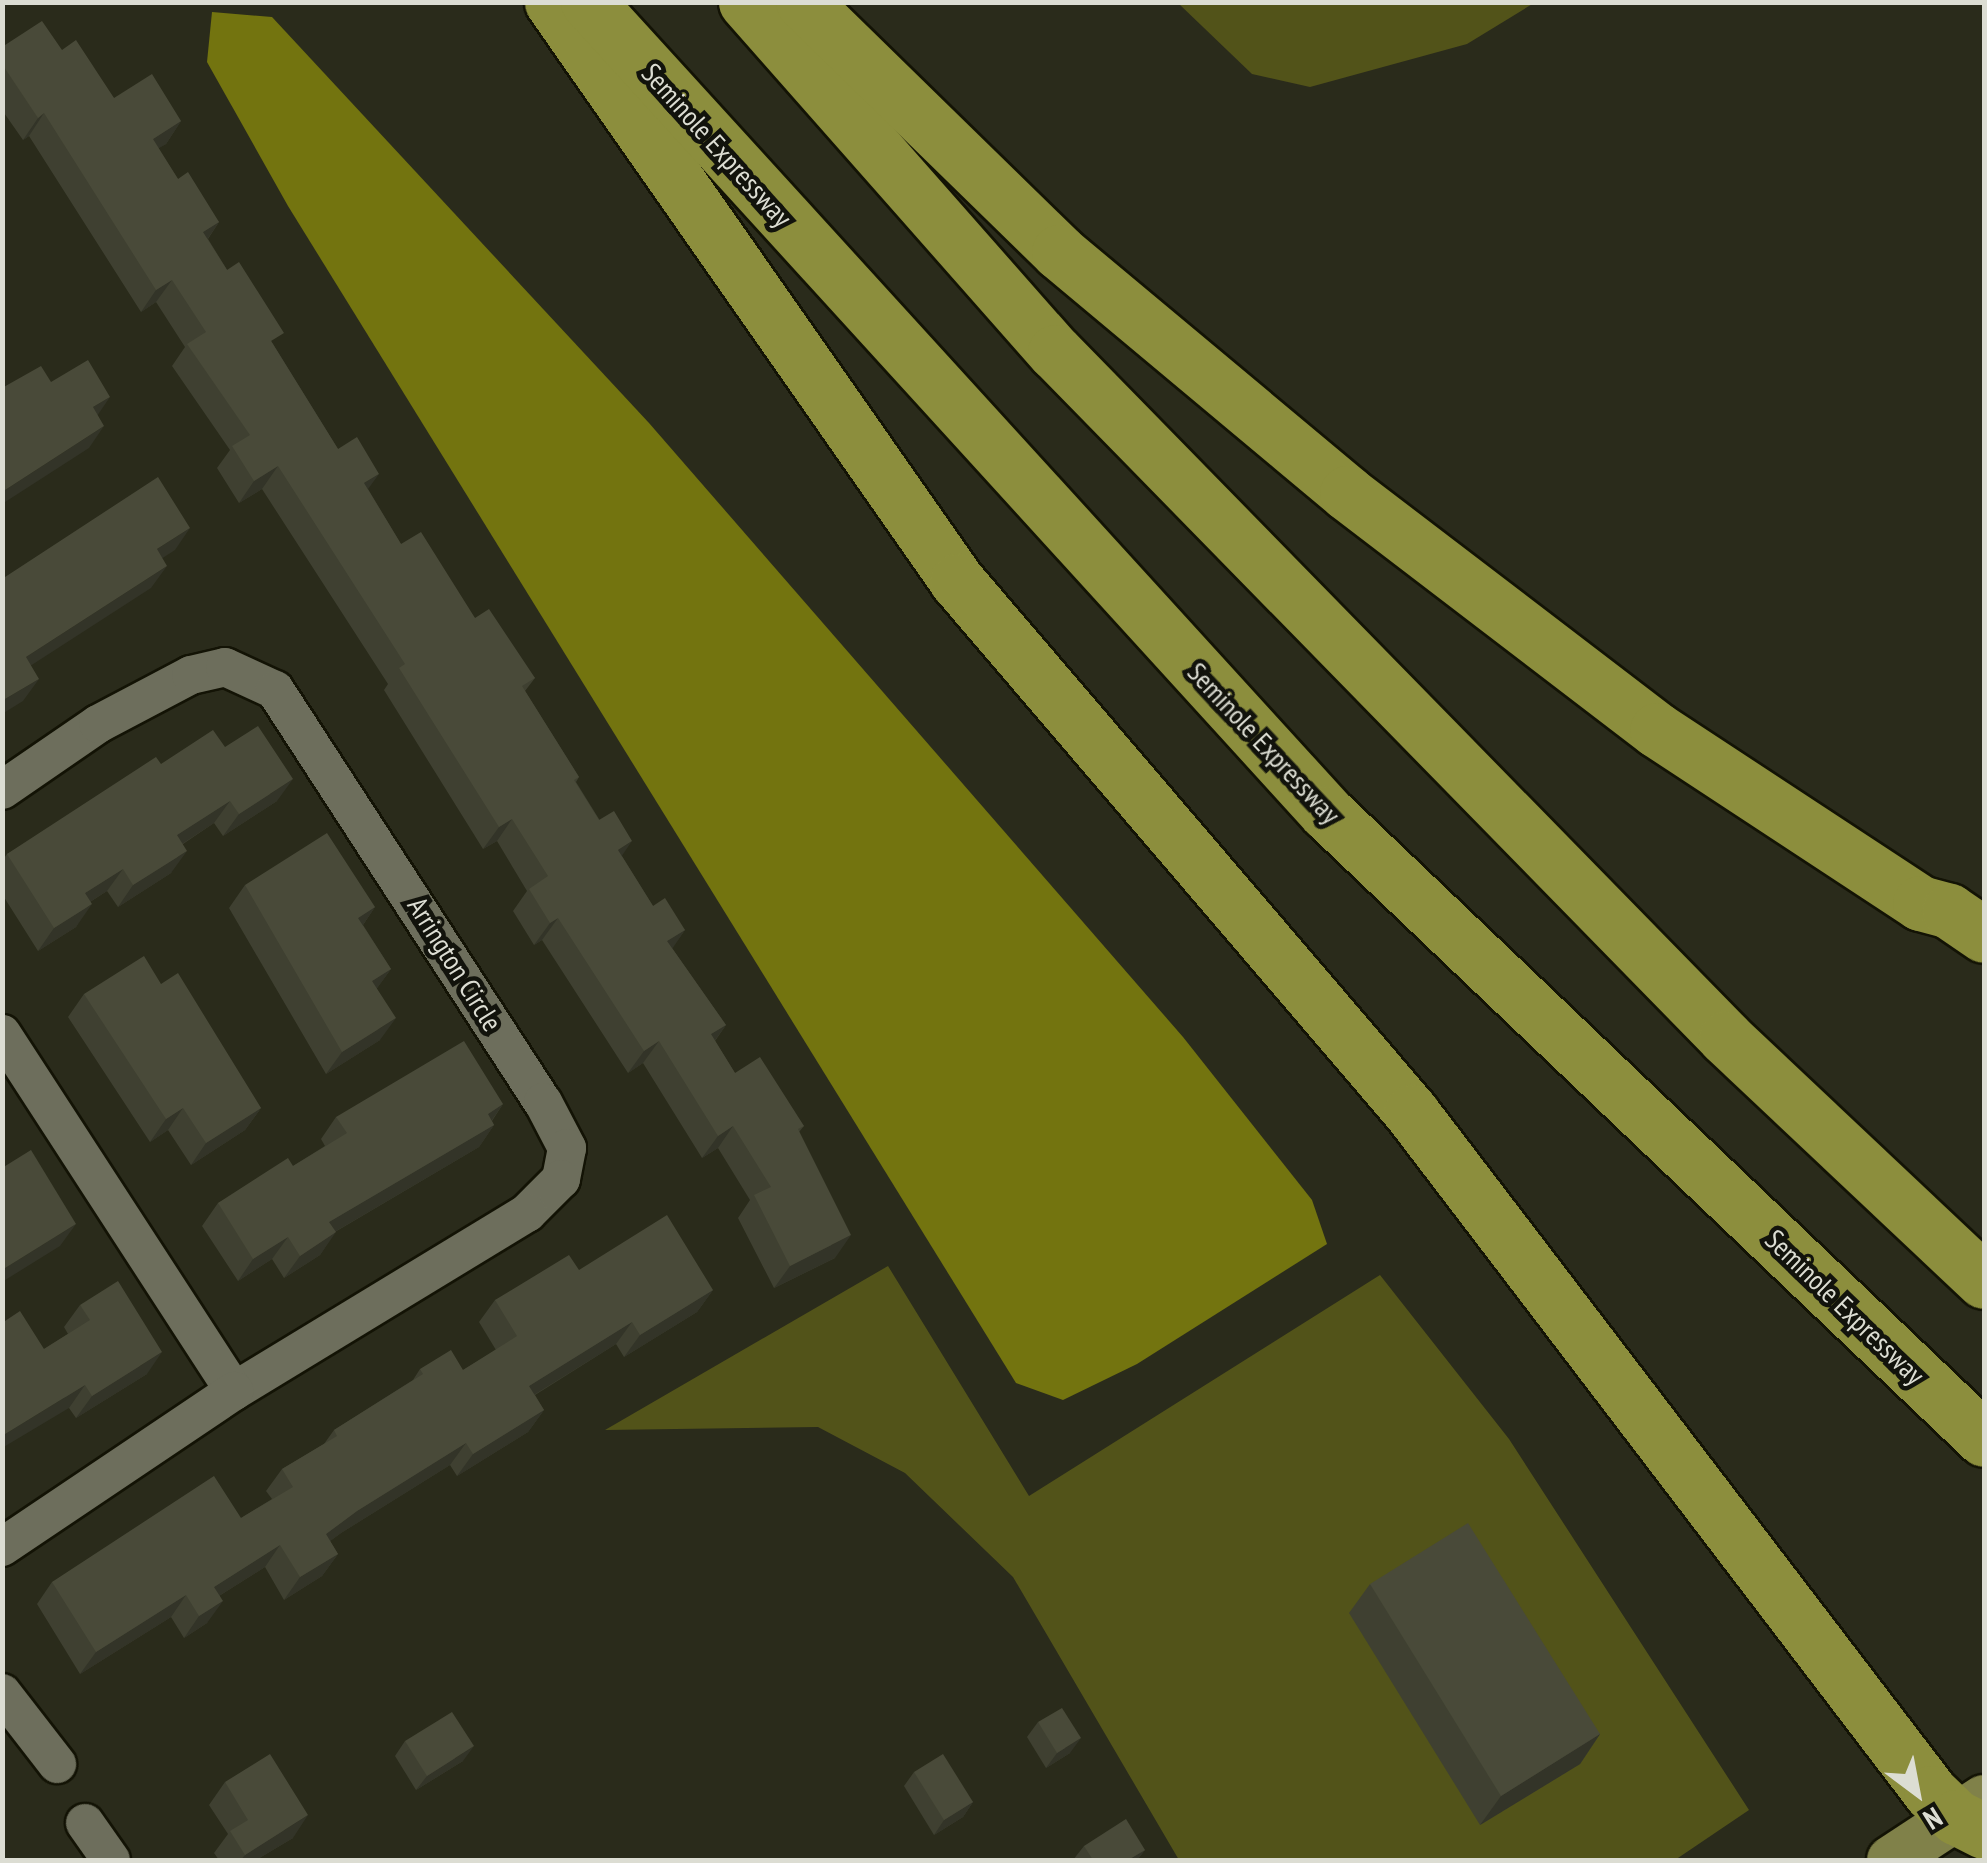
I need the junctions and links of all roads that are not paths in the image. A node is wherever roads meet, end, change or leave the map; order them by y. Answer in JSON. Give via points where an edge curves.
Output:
{"nodes":[{"id":1,"x":552,"y":2,"type":"edge"},
{"id":2,"x":588,"y":2,"type":"edge"},
{"id":3,"x":746,"y":2,"type":"edge"},
{"id":4,"x":804,"y":2,"type":"edge"},
{"id":5,"x":2,"y":790,"type":"edge"},
{"id":6,"x":1967,"y":923,"type":"edge"},
{"id":7,"x":2,"y":1034,"type":"edge"},
{"id":8,"x":1984,"y":1281,"type":"edge"},
{"id":9,"x":234,"y":1391,"type":"junction"},
{"id":10,"x":1984,"y":1439,"type":"edge"},
{"id":11,"x":2,"y":1547,"type":"edge"},
{"id":12,"x":2,"y":1694,"type":"edge"},
{"id":13,"x":58,"y":1764,"type":"dead end"},
{"id":14,"x":1975,"y":1816,"type":"edge"},
{"id":15,"x":85,"y":1822,"type":"dead end"},
{"id":16,"x":110,"y":1860,"type":"edge"},
{"id":17,"x":1891,"y":1860,"type":"edge"}],
"edges":[{"from":1,"to":14,"type":"highway","via":[[958,582],[1412,1112]]},
{"from":2,"to":10,"type":"highway","name":"Seminole Expressway","via":[[1327,813]]},
{"from":3,"to":8,"type":"highway","via":[[1055,352],[1726,1038]]},
{"from":4,"to":6,"type":"highway","via":[[932,132],[1157,338],[1347,493],[1560,649],[1618,674],[1904,866]]},
{"from":5,"to":9,"type":"street","name":"Arrington Circle","via":[[98,724],[191,676],[226,667],[275,690],[567,1148],[560,1180],[527,1214]]},
{"from":7,"to":9,"type":"street"},
{"from":9,"to":11,"type":"street","name":"Arrington Circle"},
{"from":12,"to":13,"type":"street"},
{"from":14,"to":17,"type":"main road"},
{"from":15,"to":16,"type":"street"}]}
